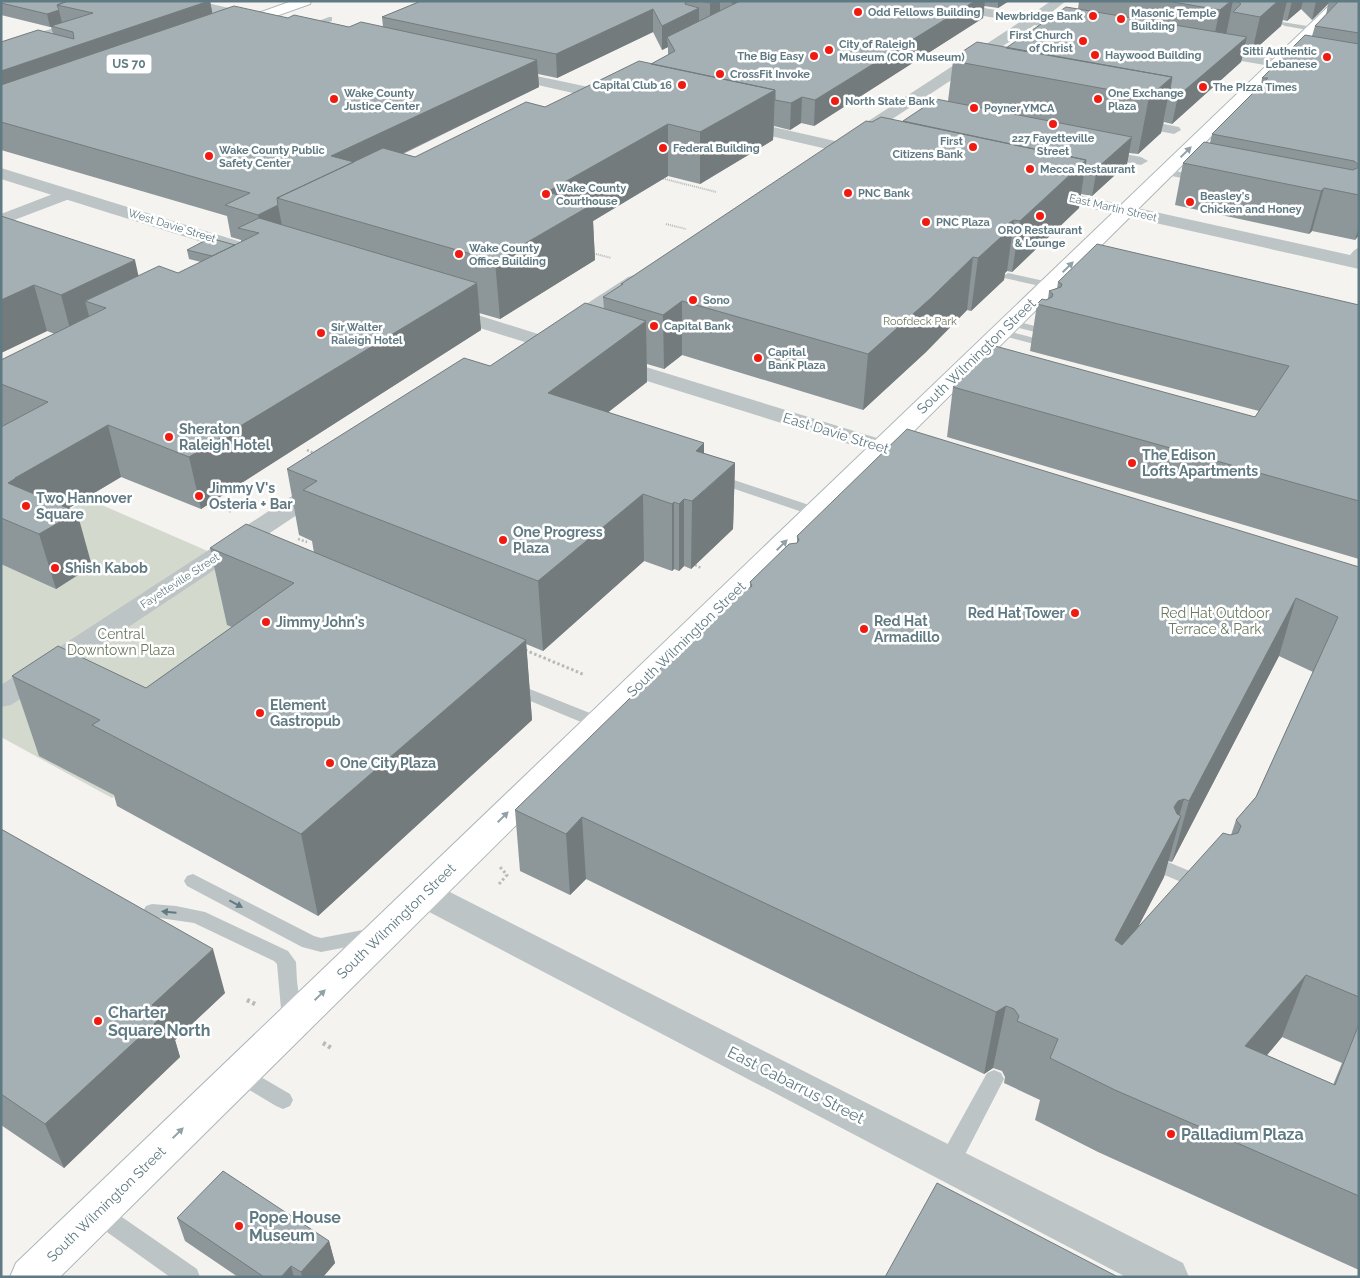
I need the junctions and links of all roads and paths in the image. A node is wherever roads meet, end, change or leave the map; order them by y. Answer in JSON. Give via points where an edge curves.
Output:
{"nodes":[{"id":1,"x":179,"y":1,"type":"edge"},
{"id":2,"x":304,"y":1,"type":"edge"},
{"id":3,"x":921,"y":1,"type":"edge"},
{"id":4,"x":1060,"y":1,"type":"edge"},
{"id":5,"x":1342,"y":1,"type":"edge"},
{"id":6,"x":256,"y":18,"type":"junction"},
{"id":7,"x":328,"y":19,"type":"dead end"},
{"id":8,"x":1031,"y":20,"type":"junction"},
{"id":9,"x":79,"y":22,"type":"edge"},
{"id":10,"x":1285,"y":24,"type":"dead end"},
{"id":11,"x":303,"y":29,"type":"junction"},
{"id":12,"x":1314,"y":29,"type":"junction"},
{"id":13,"x":223,"y":30,"type":"edge"},
{"id":14,"x":1093,"y":31,"type":"edge"},
{"id":15,"x":330,"y":35,"type":"edge"},
{"id":16,"x":16,"y":42,"type":"edge"},
{"id":17,"x":1191,"y":48,"type":"edge"},
{"id":18,"x":1278,"y":64,"type":"junction"},
{"id":19,"x":488,"y":70,"type":"edge"},
{"id":20,"x":1359,"y":77,"type":"edge"},
{"id":21,"x":615,"y":82,"type":"edge"},
{"id":22,"x":593,"y":93,"type":"junction"},
{"id":23,"x":632,"y":102,"type":"edge"},
{"id":24,"x":568,"y":105,"type":"edge"},
{"id":25,"x":1118,"y":119,"type":"edge"},
{"id":26,"x":726,"y":122,"type":"edge"},
{"id":27,"x":1174,"y":130,"type":"dead end"},
{"id":28,"x":839,"y":147,"type":"junction"},
{"id":29,"x":1083,"y":149,"type":"edge"},
{"id":30,"x":885,"y":157,"type":"edge"},
{"id":31,"x":1141,"y":161,"type":"dead end"},
{"id":32,"x":816,"y":162,"type":"edge"},
{"id":33,"x":1166,"y":172,"type":"junction"},
{"id":34,"x":1,"y":173,"type":"edge"},
{"id":35,"x":654,"y":176,"type":"edge"},
{"id":36,"x":1210,"y":181,"type":"edge"},
{"id":37,"x":1026,"y":189,"type":"edge"},
{"id":38,"x":716,"y":192,"type":"dead end"},
{"id":39,"x":66,"y":194,"type":"junction"},
{"id":40,"x":1126,"y":211,"type":"junction"},
{"id":41,"x":1,"y":220,"type":"edge"},
{"id":42,"x":666,"y":224,"type":"dead end"},
{"id":43,"x":686,"y":229,"type":"dead end"},
{"id":44,"x":584,"y":250,"type":"dead end"},
{"id":45,"x":611,"y":258,"type":"dead end"},
{"id":46,"x":1356,"y":259,"type":"edge"},
{"id":47,"x":253,"y":260,"type":"edge"},
{"id":48,"x":650,"y":271,"type":"edge"},
{"id":49,"x":1008,"y":276,"type":"edge"},
{"id":50,"x":1049,"y":286,"type":"junction"},
{"id":51,"x":427,"y":305,"type":"edge"},
{"id":52,"x":1005,"y":327,"type":"junction"},
{"id":53,"x":1047,"y":332,"type":"dead end"},
{"id":54,"x":543,"y":342,"type":"junction"},
{"id":55,"x":1038,"y":342,"type":"dead end"},
{"id":56,"x":522,"y":356,"type":"edge"},
{"id":57,"x":883,"y":448,"type":"junction"},
{"id":58,"x":307,"y":450,"type":"dead end"},
{"id":59,"x":321,"y":456,"type":"edge"},
{"id":60,"x":927,"y":461,"type":"edge"},
{"id":61,"x":344,"y":473,"type":"edge"},
{"id":62,"x":725,"y":481,"type":"dead end"},
{"id":63,"x":816,"y":512,"type":"junction"},
{"id":64,"x":695,"y":565,"type":"dead end"},
{"id":65,"x":701,"y":568,"type":"dead end"},
{"id":66,"x":521,"y":648,"type":"dead end"},
{"id":67,"x":585,"y":675,"type":"dead end"},
{"id":68,"x":494,"y":679,"type":"edge"},
{"id":69,"x":1,"y":698,"type":"edge"},
{"id":70,"x":599,"y":723,"type":"junction"},
{"id":71,"x":499,"y":867,"type":"dead end"},
{"id":72,"x":1168,"y":869,"type":"edge"},
{"id":73,"x":193,"y":881,"type":"dead end"},
{"id":74,"x":499,"y":884,"type":"dead end"},
{"id":75,"x":1211,"y":888,"type":"edge"},
{"id":76,"x":424,"y":894,"type":"junction"},
{"id":77,"x":152,"y":911,"type":"dead end"},
{"id":78,"x":385,"y":932,"type":"junction"},
{"id":79,"x":247,"y":1000,"type":"dead end"},
{"id":80,"x":257,"y":1005,"type":"dead end"},
{"id":81,"x":292,"y":1021,"type":"junction"},
{"id":82,"x":321,"y":1043,"type":"dead end"},
{"id":83,"x":333,"y":1049,"type":"dead end"},
{"id":84,"x":240,"y":1073,"type":"junction"},
{"id":85,"x":994,"y":1079,"type":"dead end"},
{"id":86,"x":283,"y":1100,"type":"dead end"},
{"id":87,"x":949,"y":1164,"type":"junction"},
{"id":88,"x":97,"y":1212,"type":"junction"},
{"id":89,"x":31,"y":1277,"type":"edge"},
{"id":90,"x":189,"y":1277,"type":"edge"},
{"id":91,"x":1168,"y":1277,"type":"edge"}],
"edges":[{"from":1,"to":6,"type":"street"},
{"from":2,"to":6,"type":"main road"},
{"from":3,"to":8,"type":"street"},
{"from":4,"to":8,"type":"street"},
{"from":5,"to":12,"type":"main road","name":"South Wilmington Street"},
{"from":6,"to":11,"type":"street"},
{"from":6,"to":13,"type":"main road"},
{"from":7,"to":11,"type":"lane"},
{"from":8,"to":14,"type":"street"},
{"from":8,"to":28,"type":"street"},
{"from":9,"to":16,"type":"lane"},
{"from":10,"to":12,"type":"lane"},
{"from":11,"to":15,"type":"street"},
{"from":12,"to":18,"type":"main road","name":"South Wilmington Street"},
{"from":17,"to":18,"type":"street","via":[[1218,48]]},
{"from":18,"to":20,"type":"street"},
{"from":33,"to":18,"type":"main road","name":"South Wilmington Street","one_way":true},
{"from":19,"to":22,"type":"street"},
{"from":21,"to":22,"type":"main road"},
{"from":22,"to":23,"type":"street"},
{"from":22,"to":24,"type":"main road"},
{"from":25,"to":27,"type":"street"},
{"from":26,"to":28,"type":"street"},
{"from":28,"to":30,"type":"street"},
{"from":28,"to":32,"type":"street"},
{"from":29,"to":31,"type":"street"},
{"from":33,"to":36,"type":"lane"},
{"from":33,"to":40,"type":"main road","name":"South Wilmington Street"},
{"from":34,"to":39,"type":"street","name":"West Davie Street"},
{"from":35,"to":38,"type":"path"},
{"from":37,"to":40,"type":"street","name":"East Martin Street"},
{"from":39,"to":41,"type":"street"},
{"from":39,"to":47,"type":"street","name":"West Davie Street"},
{"from":40,"to":46,"type":"street","name":"East Martin Street"},
{"from":50,"to":40,"type":"main road","name":"South Wilmington Street","one_way":true},
{"from":42,"to":43,"type":"path"},
{"from":44,"to":45,"type":"path"},
{"from":48,"to":54,"type":"street"},
{"from":49,"to":50,"type":"lane"},
{"from":50,"to":52,"type":"main road","name":"South Wilmington Street"},
{"from":51,"to":54,"type":"street"},
{"from":52,"to":53,"type":"lane"},
{"from":52,"to":55,"type":"lane"},
{"from":52,"to":57,"type":"main road","name":"South Wilmington Street","via":[[978,364]]},
{"from":54,"to":56,"type":"street"},
{"from":54,"to":57,"type":"street","name":"East Davie Street"},
{"from":57,"to":60,"type":"street","name":"East Davie Street"},
{"from":57,"to":63,"type":"main road","name":"South Wilmington Street"},
{"from":58,"to":59,"type":"path"},
{"from":61,"to":69,"type":"street","name":"Fayetteville Street"},
{"from":62,"to":63,"type":"lane"},
{"from":70,"to":63,"type":"main road","name":"South Wilmington Street","one_way":true,"via":[[756,582]]},
{"from":64,"to":65,"type":"path"},
{"from":66,"to":67,"type":"path"},
{"from":68,"to":70,"type":"lane"},
{"from":76,"to":70,"type":"main road","name":"South Wilmington Street","one_way":true},
{"from":71,"to":74,"type":"path","via":[[507,875]]},
{"from":72,"to":75,"type":"lane"},
{"from":73,"to":78,"type":"lane","one_way":true,"via":[[309,942],[321,945]]},
{"from":76,"to":78,"type":"main road","name":"South Wilmington Street"},
{"from":76,"to":87,"type":"street","name":"East Cabarrus Street"},
{"from":81,"to":77,"type":"lane","one_way":true,"via":[[287,962],[281,956],[198,918],[176,912]]},
{"from":81,"to":78,"type":"main road","name":"South Wilmington Street","one_way":true},
{"from":79,"to":80,"type":"path"},
{"from":81,"to":84,"type":"main road","name":"South Wilmington Street"},
{"from":82,"to":83,"type":"path"},
{"from":84,"to":86,"type":"lane"},
{"from":88,"to":84,"type":"main road","name":"South Wilmington Street","one_way":true},
{"from":85,"to":87,"type":"lane"},
{"from":87,"to":91,"type":"street","name":"East Cabarrus Street"},
{"from":88,"to":89,"type":"main road","name":"South Wilmington Street"},
{"from":88,"to":90,"type":"lane"}]}
